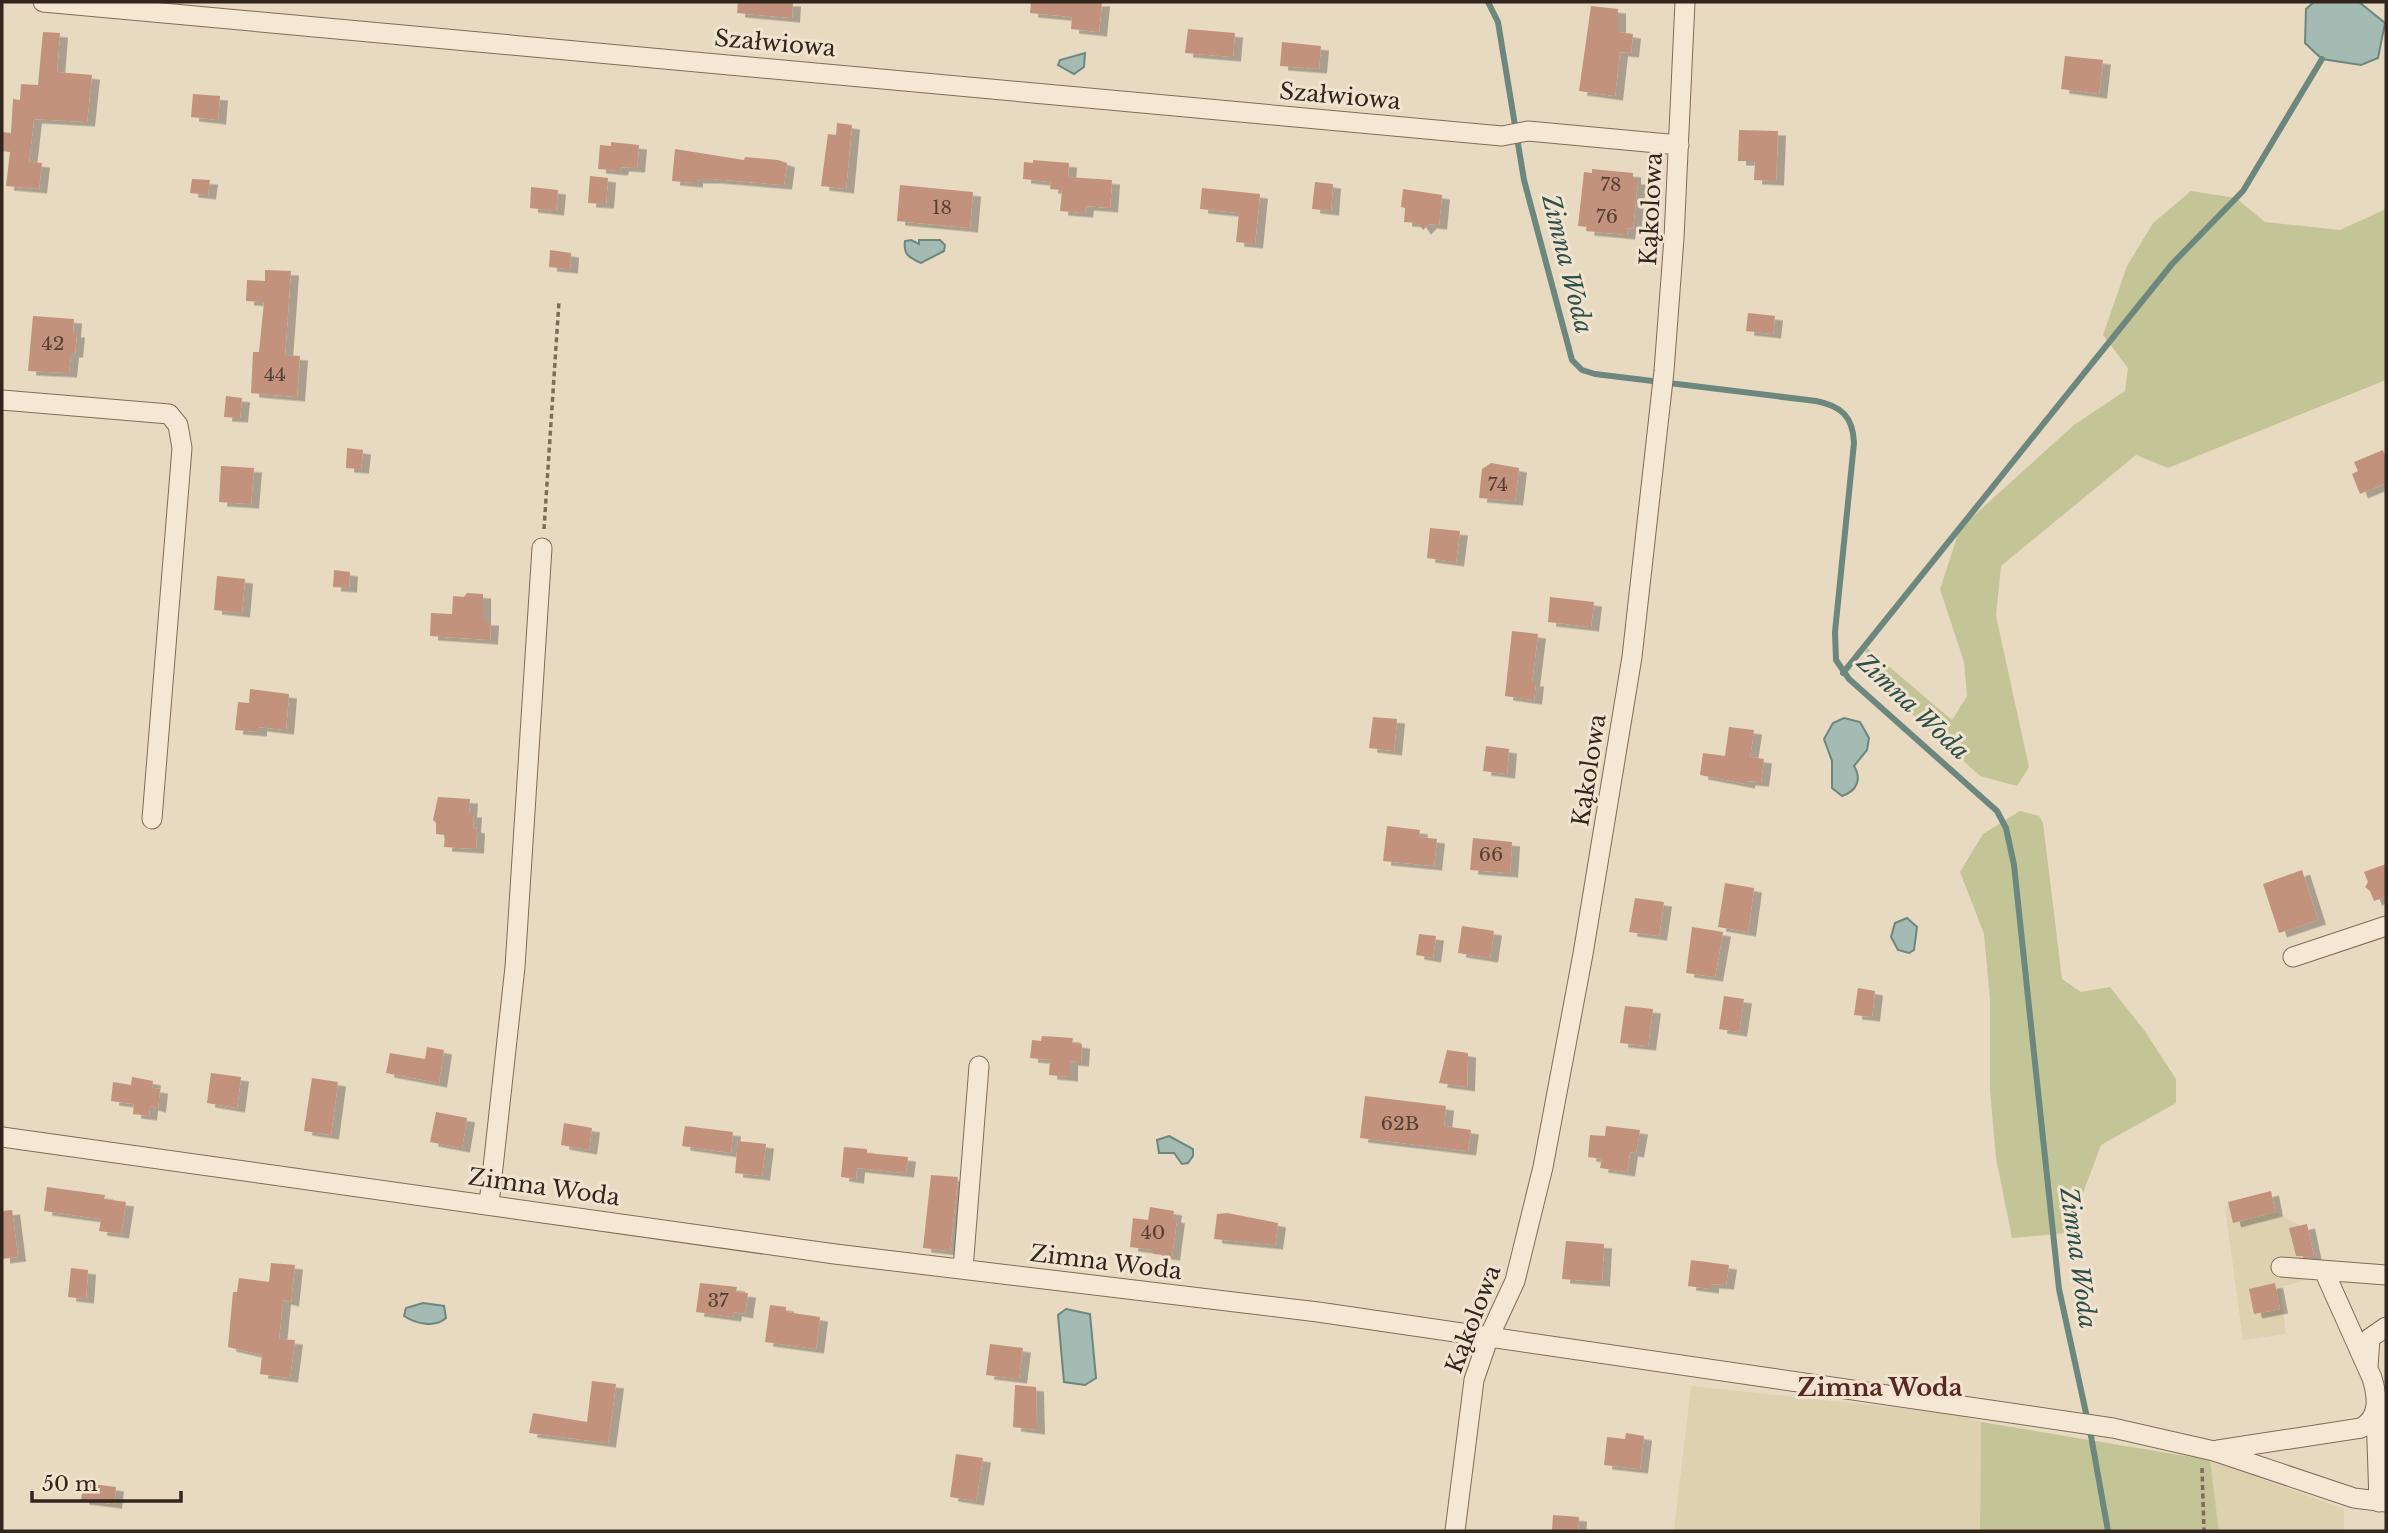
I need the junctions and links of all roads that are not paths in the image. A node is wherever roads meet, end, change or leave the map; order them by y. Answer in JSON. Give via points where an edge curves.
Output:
{"nodes":[{"id":1,"x":43,"y":2,"type":"edge"},
{"id":2,"x":1685,"y":2,"type":"edge"},
{"id":3,"x":1679,"y":145,"type":"junction"},
{"id":4,"x":2,"y":400,"type":"edge"},
{"id":5,"x":542,"y":548,"type":"road end"},
{"id":6,"x":152,"y":819,"type":"dead end"},
{"id":7,"x":2386,"y":926,"type":"edge"},
{"id":8,"x":2293,"y":957,"type":"dead end"},
{"id":9,"x":979,"y":1066,"type":"dead end"},
{"id":10,"x":2,"y":1138,"type":"edge"},
{"id":11,"x":489,"y":1204,"type":"junction"},
{"id":12,"x":2280,"y":1267,"type":"dead end"},
{"id":13,"x":963,"y":1269,"type":"junction"},
{"id":14,"x":2325,"y":1273,"type":"junction"},
{"id":15,"x":2386,"y":1275,"type":"edge"},
{"id":16,"x":2386,"y":1327,"type":"edge"},
{"id":17,"x":1488,"y":1339,"type":"junction"},
{"id":18,"x":2368,"y":1368,"type":"junction"},
{"id":19,"x":2376,"y":1412,"type":"junction"},
{"id":20,"x":2208,"y":1450,"type":"junction"},
{"id":21,"x":2383,"y":1502,"type":"edge"},
{"id":22,"x":1455,"y":1531,"type":"edge"}],
"edges":[{"from":1,"to":3,"type":"street","name":"Szałwiowa","via":[[1502,136],[1528,131]]},
{"from":2,"to":3,"type":"street","name":"Kąkolowa"},
{"from":3,"to":17,"type":"street","name":"Kąkolowa","via":[[1664,371],[1632,657],[1543,1167],[1523,1252]]},
{"from":4,"to":6,"type":"street","via":[[169,414],[178,425],[182,448]]},
{"from":5,"to":11,"type":"street","via":[[515,968]]},
{"from":7,"to":8,"type":"street"},
{"from":9,"to":13,"type":"street"},
{"from":10,"to":11,"type":"street","name":"Zimna Woda"},
{"from":11,"to":13,"type":"street","name":"Zimna Woda"},
{"from":12,"to":14,"type":"street"},
{"from":13,"to":17,"type":"street","name":"Zimna Woda","via":[[1304,1310]]},
{"from":14,"to":15,"type":"street"},
{"from":14,"to":18,"type":"street"},
{"from":16,"to":18,"type":"street","via":[[2370,1338]]},
{"from":17,"to":20,"type":"street","name":"Zimna Woda","via":[[2113,1428]]},
{"from":17,"to":22,"type":"street","name":"Kąkolowa","via":[[1472,1391]]},
{"from":18,"to":19,"type":"street"},
{"from":19,"to":20,"type":"street","via":[[2361,1427]]},
{"from":19,"to":21,"type":"street"},
{"from":20,"to":21,"type":"street","name":"Zimna Woda","via":[[2318,1488]]}]}
